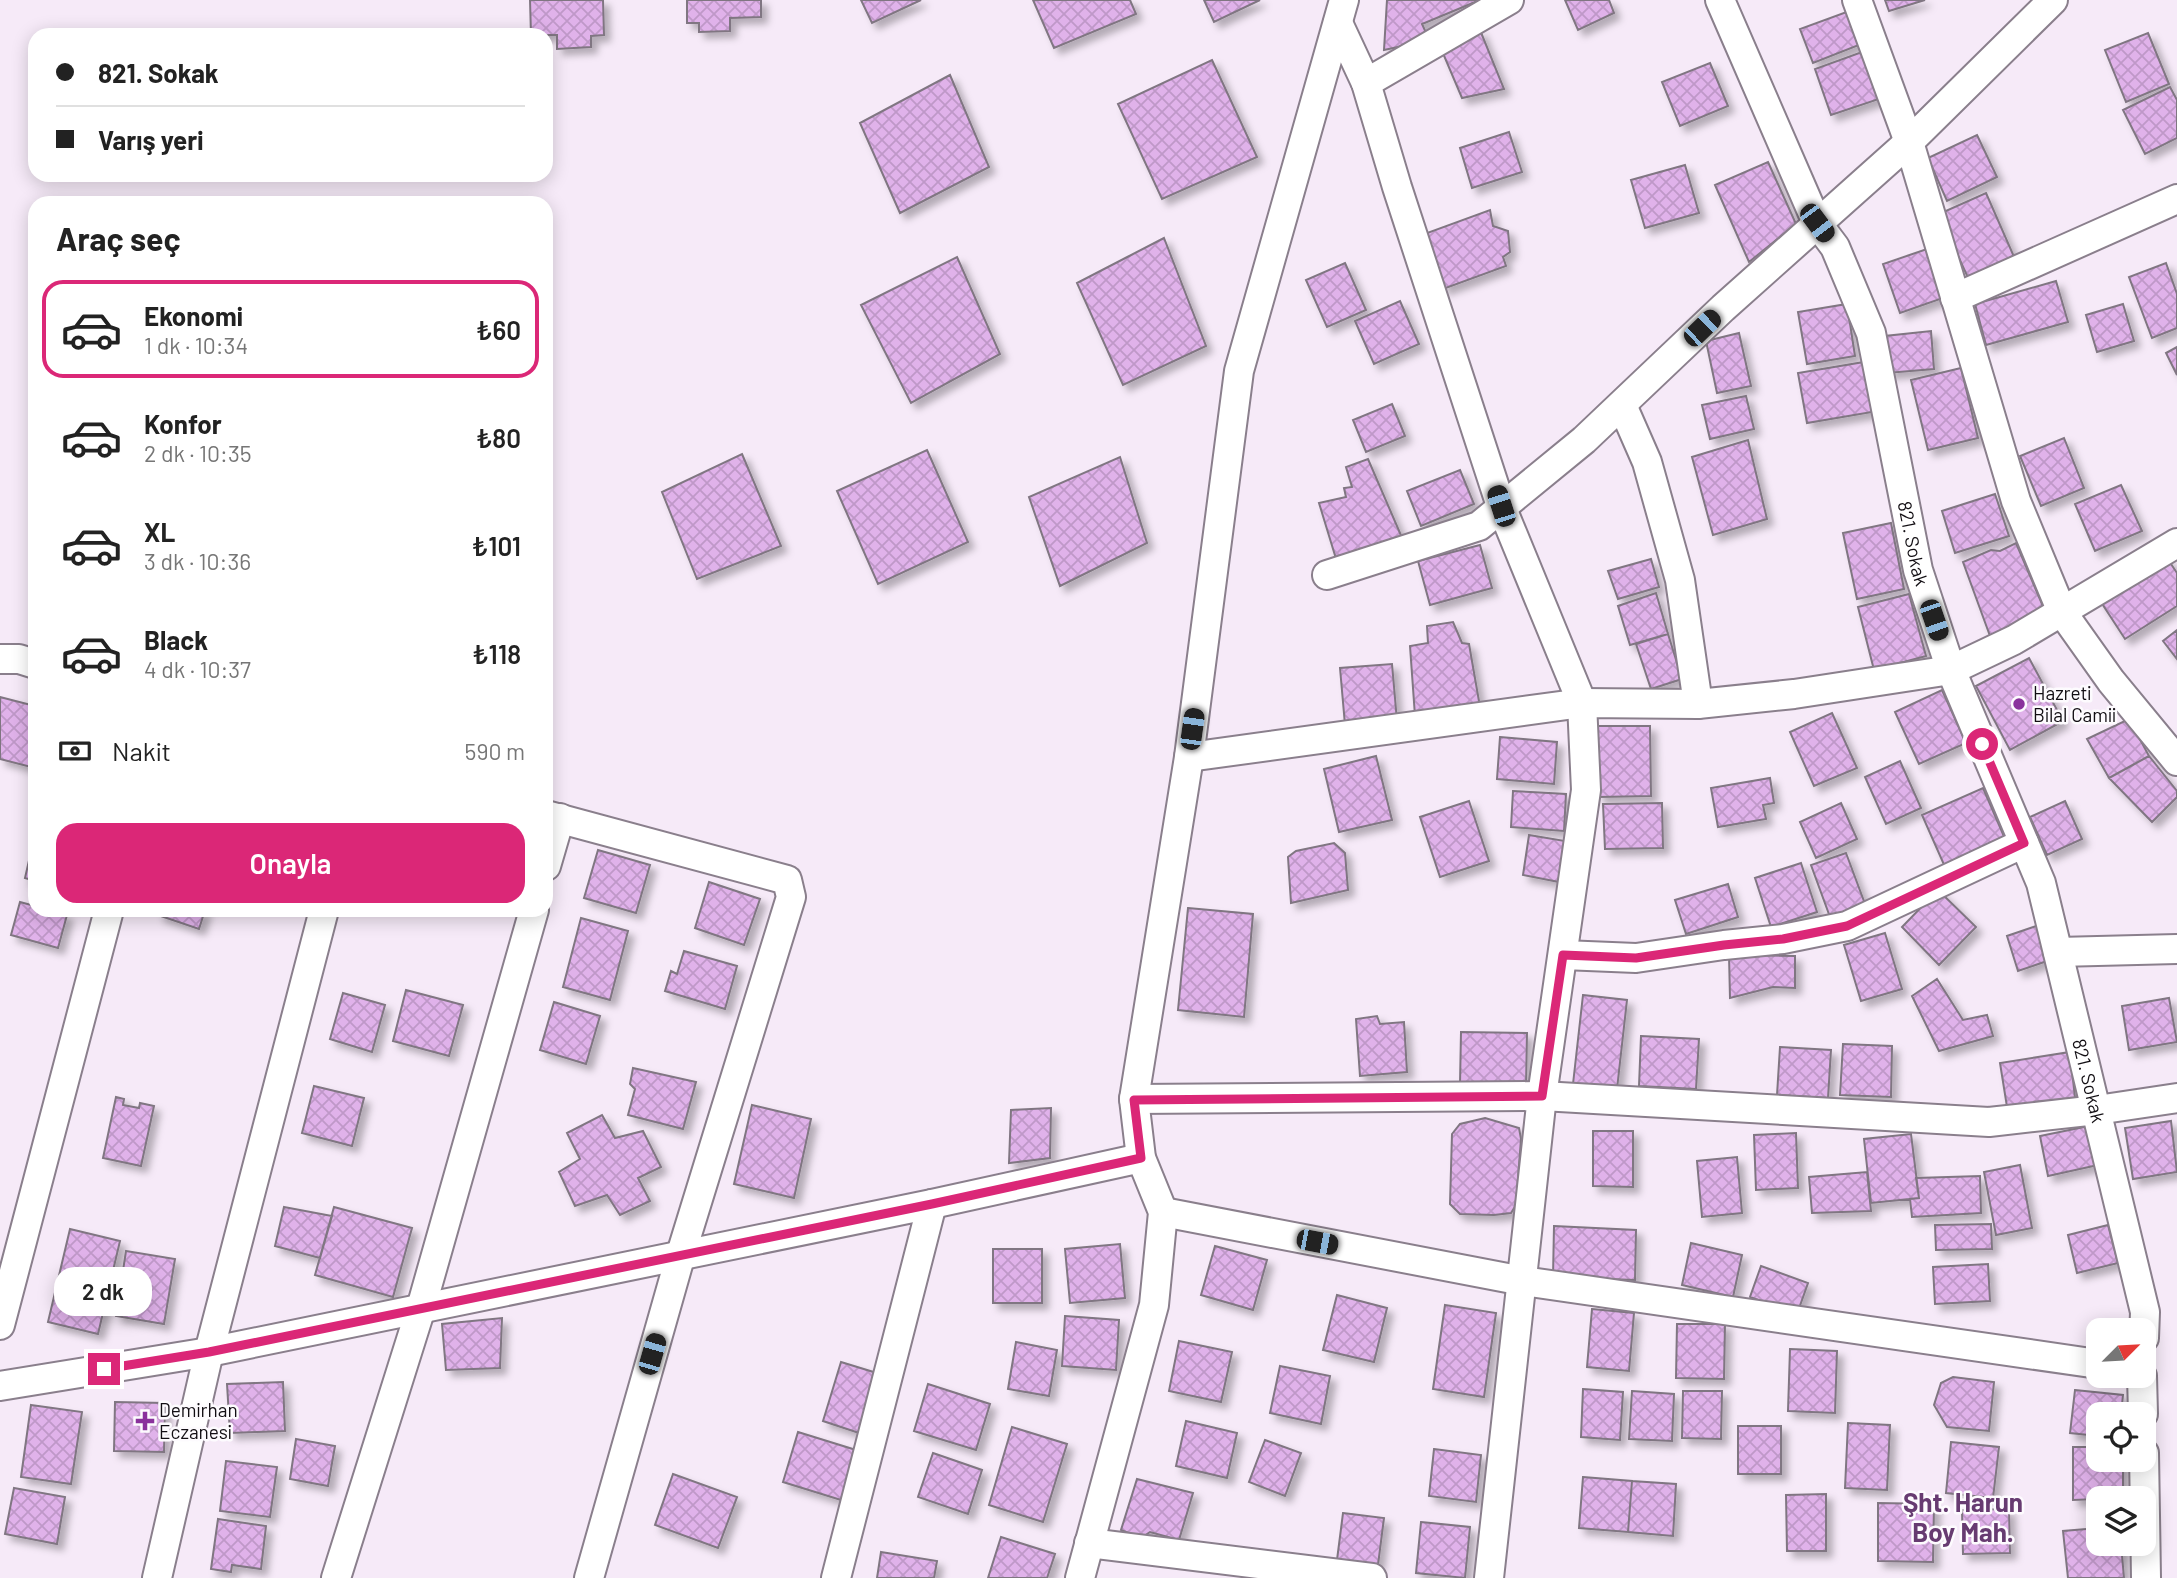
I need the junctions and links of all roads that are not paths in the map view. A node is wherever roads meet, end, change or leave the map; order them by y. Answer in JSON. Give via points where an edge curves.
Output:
{"nodes":[{"id":1,"x":1509,"y":0,"type":"edge"},
{"id":2,"x":1720,"y":0,"type":"edge"},
{"id":3,"x":1857,"y":0,"type":"edge"},
{"id":4,"x":2053,"y":0,"type":"edge"},
{"id":5,"x":1341,"y":12,"type":"edge"},
{"id":6,"x":1366,"y":83,"type":"junction"},
{"id":7,"x":1909,"y":142,"type":"junction"},
{"id":8,"x":2177,"y":199,"type":"edge"},
{"id":9,"x":1817,"y":223,"type":"junction"},
{"id":10,"x":1955,"y":298,"type":"junction"},
{"id":11,"x":1622,"y":405,"type":"junction"},
{"id":12,"x":1501,"y":506,"type":"junction"},
{"id":13,"x":2177,"y":543,"type":"edge"},
{"id":14,"x":1327,"y":575,"type":"dead end"},
{"id":15,"x":2062,"y":612,"type":"junction"},
{"id":16,"x":0,"y":659,"type":"edge"},
{"id":17,"x":28,"y":662,"type":"edge"},
{"id":18,"x":1951,"y":670,"type":"junction"},
{"id":19,"x":1582,"y":703,"type":"junction"},
{"id":20,"x":1699,"y":704,"type":"junction"},
{"id":21,"x":1189,"y":757,"type":"junction"},
{"id":22,"x":2177,"y":761,"type":"edge"},
{"id":23,"x":553,"y":817,"type":"edge"},
{"id":24,"x":2024,"y":843,"type":"junction"},
{"id":25,"x":107,"y":917,"type":"edge"},
{"id":26,"x":322,"y":917,"type":"edge"},
{"id":27,"x":532,"y":917,"type":"edge"},
{"id":28,"x":2177,"y":949,"type":"edge"},
{"id":29,"x":2058,"y":952,"type":"junction"},
{"id":30,"x":1563,"y":955,"type":"junction"},
{"id":31,"x":1542,"y":1096,"type":"junction"},
{"id":32,"x":2177,"y":1098,"type":"edge"},
{"id":33,"x":1134,"y":1100,"type":"junction"},
{"id":34,"x":2097,"y":1110,"type":"junction"},
{"id":35,"x":1141,"y":1158,"type":"junction"},
{"id":36,"x":932,"y":1204,"type":"junction"},
{"id":37,"x":1163,"y":1212,"type":"junction"},
{"id":38,"x":681,"y":1254,"type":"junction"},
{"id":39,"x":1524,"y":1282,"type":"junction"},
{"id":40,"x":421,"y":1308,"type":"junction"},
{"id":41,"x":2145,"y":1318,"type":"edge"},
{"id":42,"x":0,"y":1325,"type":"edge"},
{"id":43,"x":209,"y":1352,"type":"junction"},
{"id":44,"x":2086,"y":1362,"type":"edge"},
{"id":45,"x":0,"y":1387,"type":"edge"},
{"id":46,"x":2144,"y":1472,"type":"edge"},
{"id":47,"x":1089,"y":1543,"type":"junction"},
{"id":48,"x":157,"y":1578,"type":"edge"},
{"id":49,"x":336,"y":1578,"type":"edge"},
{"id":50,"x":589,"y":1578,"type":"edge"},
{"id":51,"x":836,"y":1578,"type":"edge"},
{"id":52,"x":1080,"y":1578,"type":"edge"},
{"id":53,"x":1372,"y":1578,"type":"edge"},
{"id":54,"x":1489,"y":1578,"type":"edge"},
{"id":55,"x":2146,"y":1578,"type":"edge"}],
"edges":[{"from":1,"to":6,"type":"street"},
{"from":2,"to":9,"type":"street","name":"821. Sokak"},
{"from":3,"to":7,"type":"street"},
{"from":4,"to":7,"type":"street"},
{"from":5,"to":6,"type":"street"},
{"from":5,"to":21,"type":"street","via":[[1239,371]]},
{"from":6,"to":12,"type":"street"},
{"from":7,"to":9,"type":"street"},
{"from":7,"to":10,"type":"street"},
{"from":8,"to":10,"type":"street"},
{"from":9,"to":11,"type":"street"},
{"from":9,"to":18,"type":"street","name":"821. Sokak","via":[[1835,247],[1871,333],[1918,570]]},
{"from":10,"to":15,"type":"street","via":[[2016,501]]},
{"from":11,"to":12,"type":"street"},
{"from":11,"to":20,"type":"street","via":[[1647,462],[1680,580]]},
{"from":12,"to":14,"type":"street","via":[[1479,526]]},
{"from":12,"to":19,"type":"street"},
{"from":13,"to":15,"type":"street"},
{"from":15,"to":18,"type":"street"},
{"from":15,"to":22,"type":"street"},
{"from":16,"to":17,"type":"street"},
{"from":18,"to":20,"type":"street"},
{"from":18,"to":24,"type":"street","name":"821. Sokak"},
{"from":19,"to":20,"type":"street"},
{"from":19,"to":21,"type":"street"},
{"from":19,"to":30,"type":"street","via":[[1586,790]]},
{"from":21,"to":33,"type":"street"},
{"from":23,"to":38,"type":"street","via":[[787,880],[791,897]]},
{"from":24,"to":29,"type":"street","name":"821. Sokak","via":[[2041,883]]},
{"from":24,"to":30,"type":"street","via":[[1847,926],[1636,958]]},
{"from":25,"to":42,"type":"street"},
{"from":26,"to":43,"type":"street"},
{"from":27,"to":40,"type":"street"},
{"from":28,"to":29,"type":"street"},
{"from":29,"to":34,"type":"street","name":"821. Sokak"},
{"from":30,"to":31,"type":"street"},
{"from":31,"to":33,"type":"street"},
{"from":31,"to":34,"type":"street","via":[[1989,1122]]},
{"from":31,"to":39,"type":"street"},
{"from":32,"to":34,"type":"street"},
{"from":33,"to":35,"type":"street"},
{"from":34,"to":41,"type":"street","name":"821. Sokak"},
{"from":35,"to":36,"type":"street"},
{"from":35,"to":37,"type":"street"},
{"from":36,"to":38,"type":"street"},
{"from":36,"to":51,"type":"street"},
{"from":37,"to":39,"type":"street"},
{"from":37,"to":47,"type":"street","via":[[1154,1305]]},
{"from":38,"to":40,"type":"street"},
{"from":38,"to":50,"type":"street"},
{"from":39,"to":44,"type":"street"},
{"from":39,"to":54,"type":"street"},
{"from":40,"to":43,"type":"street"},
{"from":40,"to":49,"type":"street"},
{"from":43,"to":45,"type":"street"},
{"from":43,"to":48,"type":"street"},
{"from":46,"to":55,"type":"street"},
{"from":47,"to":52,"type":"street"},
{"from":47,"to":53,"type":"street"}]}
